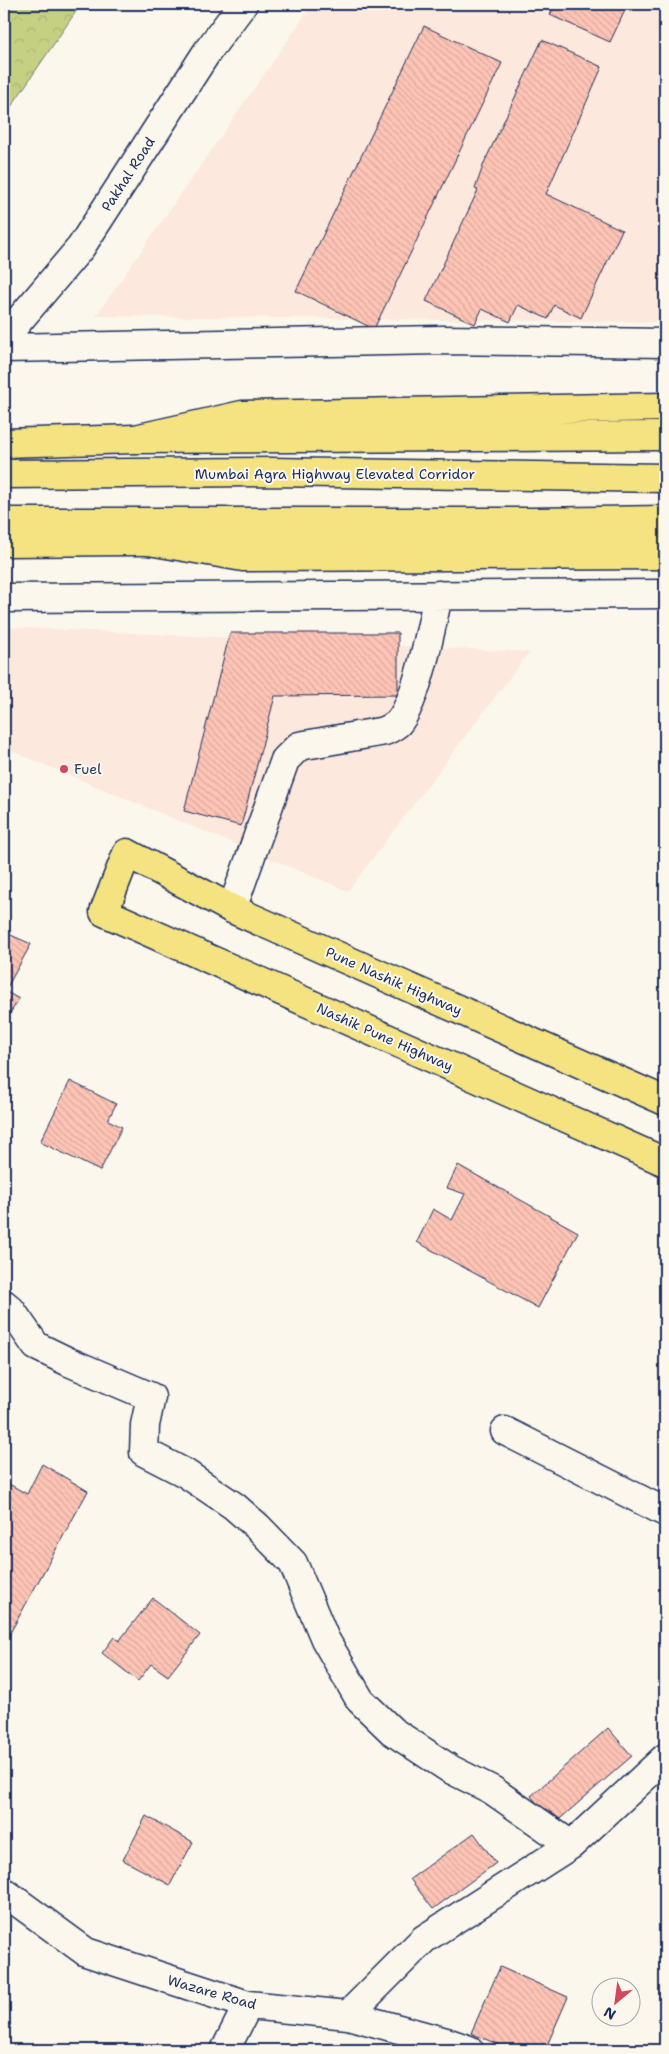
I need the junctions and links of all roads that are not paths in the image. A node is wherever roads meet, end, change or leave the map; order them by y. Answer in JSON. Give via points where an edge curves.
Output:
{"nodes":[{"id":1,"x":243,"y":4,"type":"edge"},
{"id":2,"x":4,"y":338,"type":"edge"},
{"id":3,"x":665,"y":343,"type":"edge"},
{"id":4,"x":4,"y":348,"type":"edge"},
{"id":5,"x":665,"y":407,"type":"edge"},
{"id":6,"x":665,"y":436,"type":"edge"},
{"id":7,"x":135,"y":439,"type":"junction"},
{"id":8,"x":4,"y":443,"type":"edge"},
{"id":9,"x":4,"y":474,"type":"edge"},
{"id":10,"x":665,"y":478,"type":"edge"},
{"id":11,"x":665,"y":520,"type":"edge"},
{"id":12,"x":4,"y":522,"type":"edge"},
{"id":13,"x":665,"y":537,"type":"edge"},
{"id":14,"x":137,"y":539,"type":"junction"},
{"id":15,"x":4,"y":542,"type":"edge"},
{"id":16,"x":665,"y":555,"type":"edge"},
{"id":17,"x":665,"y":594,"type":"edge"},
{"id":18,"x":438,"y":595,"type":"junction"},
{"id":19,"x":4,"y":598,"type":"edge"},
{"id":20,"x":232,"y":909,"type":"junction"},
{"id":21,"x":104,"y":912,"type":"joint"},
{"id":22,"x":665,"y":1101,"type":"edge"},
{"id":23,"x":665,"y":1162,"type":"edge"},
{"id":24,"x":4,"y":1304,"type":"edge"},
{"id":25,"x":505,"y":1431,"type":"dead end"},
{"id":26,"x":665,"y":1512,"type":"edge"},
{"id":27,"x":665,"y":1758,"type":"edge"},
{"id":28,"x":571,"y":1845,"type":"junction"},
{"id":29,"x":4,"y":1892,"type":"edge"},
{"id":30,"x":248,"y":2005,"type":"junction"},
{"id":31,"x":348,"y":2015,"type":"junction"},
{"id":32,"x":452,"y":2047,"type":"edge"},
{"id":33,"x":225,"y":2050,"type":"edge"}],
"edges":[{"from":1,"to":2,"type":"street","name":"Pakhal Road","via":[[207,52],[80,247]]},
{"from":3,"to":4,"type":"street","via":[[442,340]]},
{"from":5,"to":7,"type":"main road","via":[[242,414]]},
{"from":6,"to":7,"type":"main road"},
{"from":7,"to":8,"type":"main road"},
{"from":9,"to":10,"type":"main road","name":"Mumbai Agra Highway Elevated Corridor","via":[[270,472]]},
{"from":11,"to":12,"type":"main road"},
{"from":13,"to":14,"type":"main road"},
{"from":14,"to":15,"type":"main road"},
{"from":14,"to":16,"type":"main road","via":[[243,557]]},
{"from":17,"to":18,"type":"street"},
{"from":18,"to":19,"type":"street"},
{"from":18,"to":20,"type":"street","via":[[408,709],[397,724],[385,731],[298,746],[285,760]]},
{"from":20,"to":21,"type":"main road","name":"Pune Nashik Highway","via":[[127,853]]},
{"from":20,"to":22,"type":"main road","name":"Pune Nashik Highway"},
{"from":21,"to":23,"type":"main road","name":"Nashik Pune Highway"},
{"from":24,"to":28,"type":"street","via":[[36,1346],[151,1397],[144,1452],[185,1473],[234,1506],[293,1563],[325,1640],[360,1700],[392,1731],[492,1790]]},
{"from":25,"to":26,"type":"street"},
{"from":27,"to":28,"type":"street"},
{"from":28,"to":31,"type":"street","via":[[424,1939]]},
{"from":29,"to":30,"type":"street","name":"Wazare Road","via":[[86,1952]]},
{"from":30,"to":31,"type":"street","name":"Wazare Road"},
{"from":30,"to":33,"type":"street"},
{"from":31,"to":32,"type":"street","name":"Wazare Road"}]}
